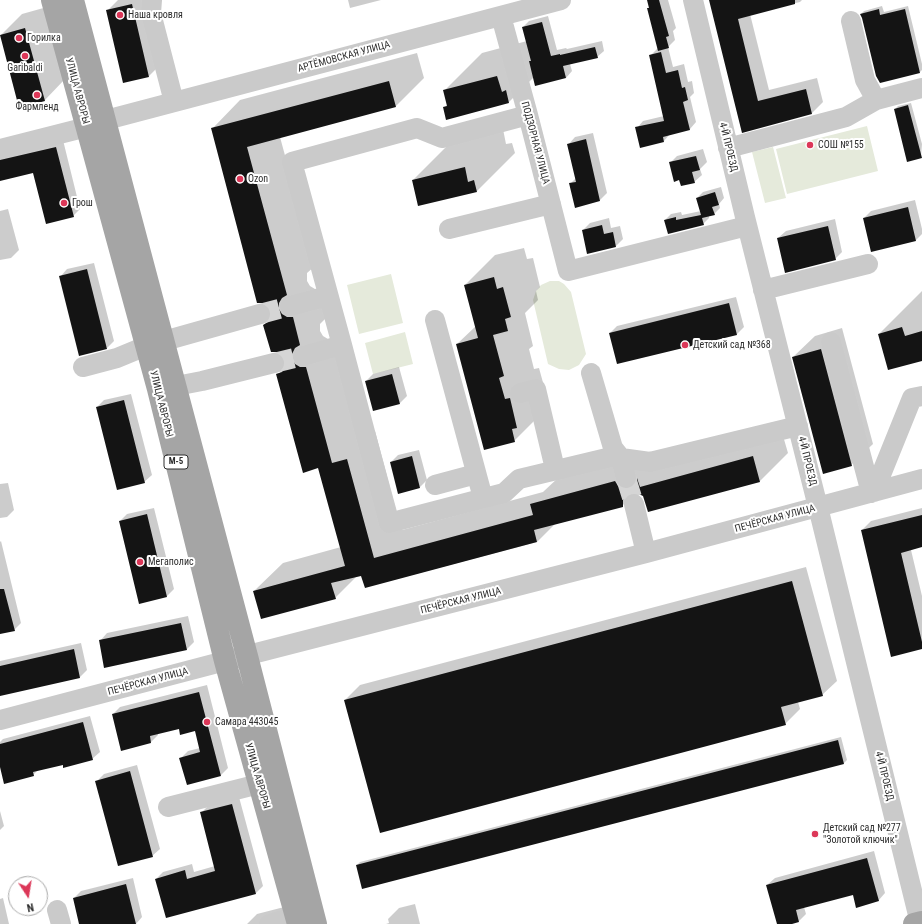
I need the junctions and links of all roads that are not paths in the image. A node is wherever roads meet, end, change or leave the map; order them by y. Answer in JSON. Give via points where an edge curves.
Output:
{"nodes":[{"id":1,"x":52,"y":0,"type":"edge"},
{"id":2,"x":73,"y":0,"type":"edge"},
{"id":3,"x":152,"y":0,"type":"edge"},
{"id":4,"x":561,"y":0,"type":"edge"},
{"id":5,"x":693,"y":0,"type":"edge"},
{"id":6,"x":501,"y":16,"type":"junction"},
{"id":7,"x":851,"y":21,"type":"dead end"},
{"id":8,"x":922,"y":88,"type":"edge"},
{"id":9,"x":876,"y":100,"type":"junction"},
{"id":10,"x":174,"y":102,"type":"junction"},
{"id":11,"x":528,"y":115,"type":"junction"},
{"id":12,"x":96,"y":124,"type":"junction"},
{"id":13,"x":728,"y":148,"type":"junction"},
{"id":14,"x":0,"y":149,"type":"edge"},
{"id":15,"x":551,"y":204,"type":"junction"},
{"id":16,"x":747,"y":226,"type":"junction"},
{"id":17,"x":449,"y":229,"type":"dead end"},
{"id":18,"x":868,"y":264,"type":"dead end"},
{"id":19,"x":764,"y":290,"type":"junction"},
{"id":20,"x":328,"y":296,"type":"junction"},
{"id":21,"x":290,"y":306,"type":"tunnel mouth"},
{"id":22,"x":260,"y":314,"type":"tunnel mouth"},
{"id":23,"x":435,"y":320,"type":"dead end"},
{"id":24,"x":831,"y":342,"type":"dead end"},
{"id":25,"x":155,"y":343,"type":"junction"},
{"id":26,"x":342,"y":345,"type":"junction"},
{"id":27,"x":303,"y":356,"type":"tunnel mouth"},
{"id":28,"x":274,"y":363,"type":"tunnel mouth"},
{"id":29,"x":83,"y":367,"type":"dead end"},
{"id":30,"x":591,"y":373,"type":"dead end"},
{"id":31,"x":176,"y":386,"type":"junction"},
{"id":32,"x":520,"y":392,"type":"dead end"},
{"id":33,"x":922,"y":396,"type":"edge"},
{"id":34,"x":798,"y":426,"type":"junction"},
{"id":35,"x":621,"y":458,"type":"junction"},
{"id":36,"x":555,"y":469,"type":"junction"},
{"id":37,"x":476,"y":474,"type":"junction"},
{"id":38,"x":626,"y":478,"type":"tunnel mouth"},
{"id":39,"x":922,"y":479,"type":"edge"},
{"id":40,"x":435,"y":485,"type":"dead end"},
{"id":41,"x":872,"y":493,"type":"junction"},
{"id":42,"x":483,"y":498,"type":"junction"},
{"id":43,"x":634,"y":504,"type":"tunnel mouth"},
{"id":44,"x":818,"y":507,"type":"junction"},
{"id":45,"x":646,"y":553,"type":"junction"},
{"id":46,"x":247,"y":656,"type":"junction"},
{"id":47,"x":225,"y":661,"type":"junction"},
{"id":48,"x":0,"y":720,"type":"edge"},
{"id":49,"x":259,"y":784,"type":"junction"},
{"id":50,"x":168,"y":807,"type":"dead end"},
{"id":51,"x":297,"y":920,"type":"edge"},
{"id":52,"x":919,"y":923,"type":"edge"},
{"id":53,"x":269,"y":924,"type":"edge"},
{"id":54,"x":316,"y":924,"type":"edge"}],
"edges":[{"from":1,"to":12,"type":"main road","name":"УЛИЦА АВРОРЫ","number":"М-5"},
{"from":2,"to":12,"type":"main road","name":"УЛИЦА АВРОРЫ","number":"М-5"},
{"from":3,"to":10,"type":"street","via":[[150,13]]},
{"from":4,"to":6,"type":"street","name":"АРТЁМОВСКАЯ УЛИЦА"},
{"from":5,"to":13,"type":"street","name":"4-Й ПРОЕЗД"},
{"from":6,"to":10,"type":"street","name":"АРТЁМОВСКАЯ УЛИЦА"},
{"from":6,"to":11,"type":"street","name":"ПОДЗОРНАЯ УЛИЦА"},
{"from":7,"to":9,"type":"street","via":[[865,80]]},
{"from":8,"to":9,"type":"street"},
{"from":9,"to":13,"type":"street","via":[[846,117]]},
{"from":10,"to":12,"type":"street","name":"АРТЁМОВСКАЯ УЛИЦА"},
{"from":11,"to":15,"type":"street","name":"ПОДЗОРНАЯ УЛИЦА"},
{"from":11,"to":20,"type":"street","via":[[442,138],[417,128],[292,162]]},
{"from":12,"to":14,"type":"street"},
{"from":12,"to":25,"type":"main road","name":"УЛИЦА АВРОРЫ","number":"М-5"},
{"from":13,"to":16,"type":"street","name":"4-Й ПРОЕЗД"},
{"from":15,"to":16,"type":"street","name":"ПОДЗОРНАЯ УЛИЦА","via":[[568,272]]},
{"from":15,"to":17,"type":"street"},
{"from":16,"to":19,"type":"street","name":"4-Й ПРОЕЗД"},
{"from":18,"to":19,"type":"street"},
{"from":19,"to":34,"type":"street","name":"4-Й ПРОЕЗД"},
{"from":20,"to":21,"type":"street"},
{"from":20,"to":26,"type":"street"},
{"from":22,"to":25,"type":"street"},
{"from":23,"to":37,"type":"street"},
{"from":24,"to":41,"type":"street"},
{"from":25,"to":29,"type":"street","via":[[117,358]]},
{"from":25,"to":31,"type":"main road","name":"УЛИЦА АВРОРЫ","number":"М-5"},
{"from":25,"to":47,"type":"main road","name":"УЛИЦА АВРОРЫ","number":"М-5"},
{"from":26,"to":27,"type":"street"},
{"from":26,"to":42,"type":"street","via":[[388,523]]},
{"from":28,"to":31,"type":"street"},
{"from":30,"to":35,"type":"street","via":[[613,448]]},
{"from":31,"to":46,"type":"main road","name":"УЛИЦА АВРОРЫ","number":"М-5"},
{"from":32,"to":36,"type":"street","via":[[536,389]]},
{"from":33,"to":41,"type":"street","via":[[912,398]]},
{"from":34,"to":35,"type":"street","via":[[650,462]]},
{"from":34,"to":44,"type":"street","name":"4-Й ПРОЕЗД"},
{"from":35,"to":36,"type":"street","via":[[611,457]]},
{"from":35,"to":38,"type":"street"},
{"from":36,"to":42,"type":"street","via":[[519,479],[504,493]]},
{"from":37,"to":40,"type":"street"},
{"from":37,"to":42,"type":"street"},
{"from":39,"to":41,"type":"street","name":"ПЕЧЁРСКАЯ УЛИЦА"},
{"from":41,"to":44,"type":"street","name":"ПЕЧЁРСКАЯ УЛИЦА"},
{"from":43,"to":45,"type":"street"},
{"from":44,"to":45,"type":"street","name":"ПЕЧЁРСКАЯ УЛИЦА"},
{"from":44,"to":52,"type":"street","name":"4-Й ПРОЕЗД"},
{"from":45,"to":46,"type":"street","name":"ПЕЧЁРСКАЯ УЛИЦА"},
{"from":46,"to":47,"type":"street","name":"ПЕЧЁРСКАЯ УЛИЦА"},
{"from":46,"to":54,"type":"main road","name":"УЛИЦА АВРОРЫ","number":"М-5"},
{"from":47,"to":48,"type":"street","name":"ПЕЧЁРСКАЯ УЛИЦА"},
{"from":47,"to":49,"type":"main road","name":"УЛИЦА АВРОРЫ","number":"М-5"},
{"from":49,"to":50,"type":"street"},
{"from":49,"to":51,"type":"main road","name":"УЛИЦА АВРОРЫ","number":"М-5"},
{"from":51,"to":53,"type":"street"}]}
